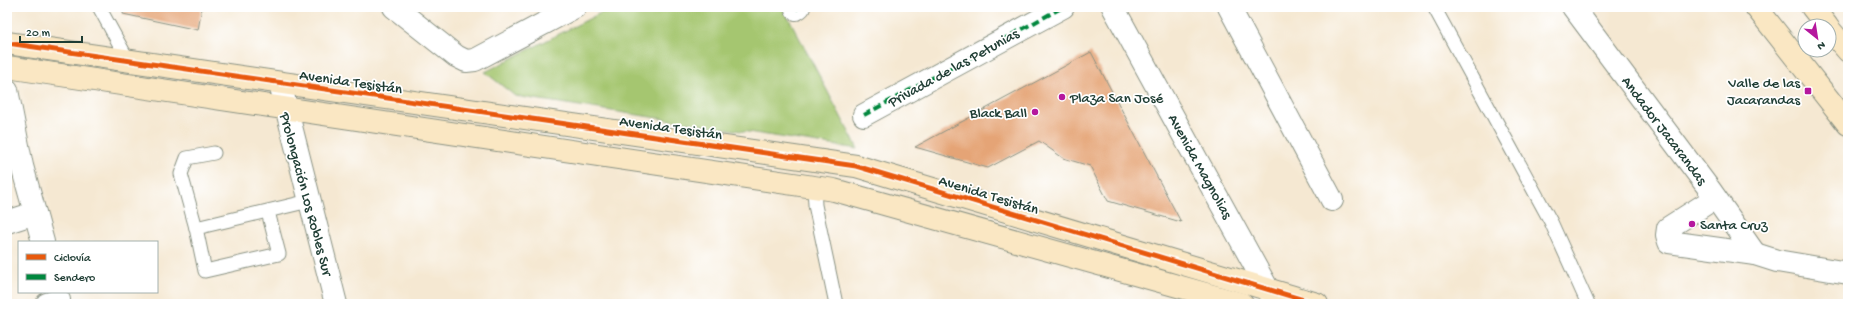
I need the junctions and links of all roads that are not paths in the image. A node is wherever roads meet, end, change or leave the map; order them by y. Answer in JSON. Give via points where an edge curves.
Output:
{"nodes":[{"id":1,"x":99,"y":7,"type":"edge"},
{"id":2,"x":394,"y":7,"type":"edge"},
{"id":3,"x":575,"y":7,"type":"edge"},
{"id":4,"x":1063,"y":7,"type":"edge"},
{"id":5,"x":1113,"y":7,"type":"edge"},
{"id":6,"x":1229,"y":7,"type":"edge"},
{"id":7,"x":1434,"y":7,"type":"edge"},
{"id":8,"x":1573,"y":7,"type":"edge"},
{"id":9,"x":1756,"y":7,"type":"edge"},
{"id":10,"x":1812,"y":7,"type":"edge"},
{"id":11,"x":1821,"y":18,"type":"edge"},
{"id":12,"x":1837,"y":38,"type":"edge"},
{"id":13,"x":7,"y":43,"type":"edge"},
{"id":14,"x":1848,"y":51,"type":"edge"},
{"id":15,"x":128,"y":60,"type":"junction"},
{"id":16,"x":7,"y":67,"type":"edge"},
{"id":17,"x":280,"y":83,"type":"junction"},
{"id":18,"x":7,"y":90,"type":"edge"},
{"id":19,"x":285,"y":109,"type":"junction"},
{"id":20,"x":864,"y":115,"type":"dead end"},
{"id":21,"x":1848,"y":124,"type":"edge"},
{"id":22,"x":631,"y":133,"type":"junction"},
{"id":23,"x":214,"y":152,"type":"dead end"},
{"id":24,"x":629,"y":160,"type":"junction"},
{"id":25,"x":814,"y":187,"type":"junction"},
{"id":26,"x":1715,"y":198,"type":"junction"},
{"id":27,"x":309,"y":200,"type":"junction"},
{"id":28,"x":1332,"y":200,"type":"dead end"},
{"id":29,"x":268,"y":212,"type":"junction"},
{"id":30,"x":35,"y":213,"type":"junction"},
{"id":31,"x":7,"y":222,"type":"edge"},
{"id":32,"x":196,"y":228,"type":"junction"},
{"id":33,"x":43,"y":241,"type":"edge"},
{"id":34,"x":1755,"y":254,"type":"junction"},
{"id":35,"x":1848,"y":273,"type":"edge"},
{"id":36,"x":1273,"y":297,"type":"edge"},
{"id":37,"x":1199,"y":299,"type":"edge"},
{"id":38,"x":336,"y":304,"type":"edge"},
{"id":39,"x":836,"y":304,"type":"edge"},
{"id":40,"x":1242,"y":304,"type":"edge"},
{"id":41,"x":1317,"y":304,"type":"edge"},
{"id":42,"x":1588,"y":304,"type":"edge"}],
"edges":[{"from":1,"to":15,"type":"lane"},
{"from":2,"to":3,"type":"street","via":[[466,61],[475,60]]},
{"from":4,"to":20,"type":"street","name":"Privada de las Petunias"},
{"from":5,"to":36,"type":"street","name":"Avenida Magnolias"},
{"from":6,"to":28,"type":"street"},
{"from":7,"to":42,"type":"lane","via":[[1551,222]]},
{"from":8,"to":26,"type":"street","name":"Andador Jacarandas"},
{"from":9,"to":21,"type":"street"},
{"from":10,"to":11,"type":"street"},
{"from":12,"to":14,"type":"street"},
{"from":13,"to":15,"type":"street","name":"Avenida Tesistán"},
{"from":15,"to":17,"type":"street","name":"Avenida Tesistán"},
{"from":16,"to":19,"type":"street"},
{"from":17,"to":19,"type":"street","name":"Prolongación Los Robles Sur"},
{"from":17,"to":22,"type":"street","name":"Avenida Tesistán"},
{"from":18,"to":30,"type":"street","via":[[22,166]]},
{"from":19,"to":24,"type":"street"},
{"from":19,"to":27,"type":"street","name":"Prolongación Los Robles Sur"},
{"from":22,"to":24,"type":"street"},
{"from":22,"to":36,"type":"street","name":"Avenida Tesistán","via":[[856,166]]},
{"from":23,"to":32,"type":"lane","via":[[187,158],[181,174]]},
{"from":24,"to":25,"type":"street"},
{"from":25,"to":37,"type":"street","via":[[863,197]]},
{"from":25,"to":39,"type":"lane","via":[[815,206]]},
{"from":26,"to":34,"type":"street","name":"Andador Jacarandas"},
{"from":26,"to":34,"type":"street","via":[[1668,228],[1669,242]]},
{"from":27,"to":29,"type":"lane"},
{"from":27,"to":38,"type":"street","name":"Prolongación Los Robles Sur"},
{"from":29,"to":32,"type":"lane"},
{"from":29,"to":32,"type":"lane","via":[[279,254],[205,271]]},
{"from":30,"to":31,"type":"street"},
{"from":30,"to":33,"type":"street"},
{"from":34,"to":35,"type":"street","via":[[1777,261]]},
{"from":36,"to":41,"type":"street","name":"Avenida Tesistán"},
{"from":37,"to":40,"type":"street"}]}
